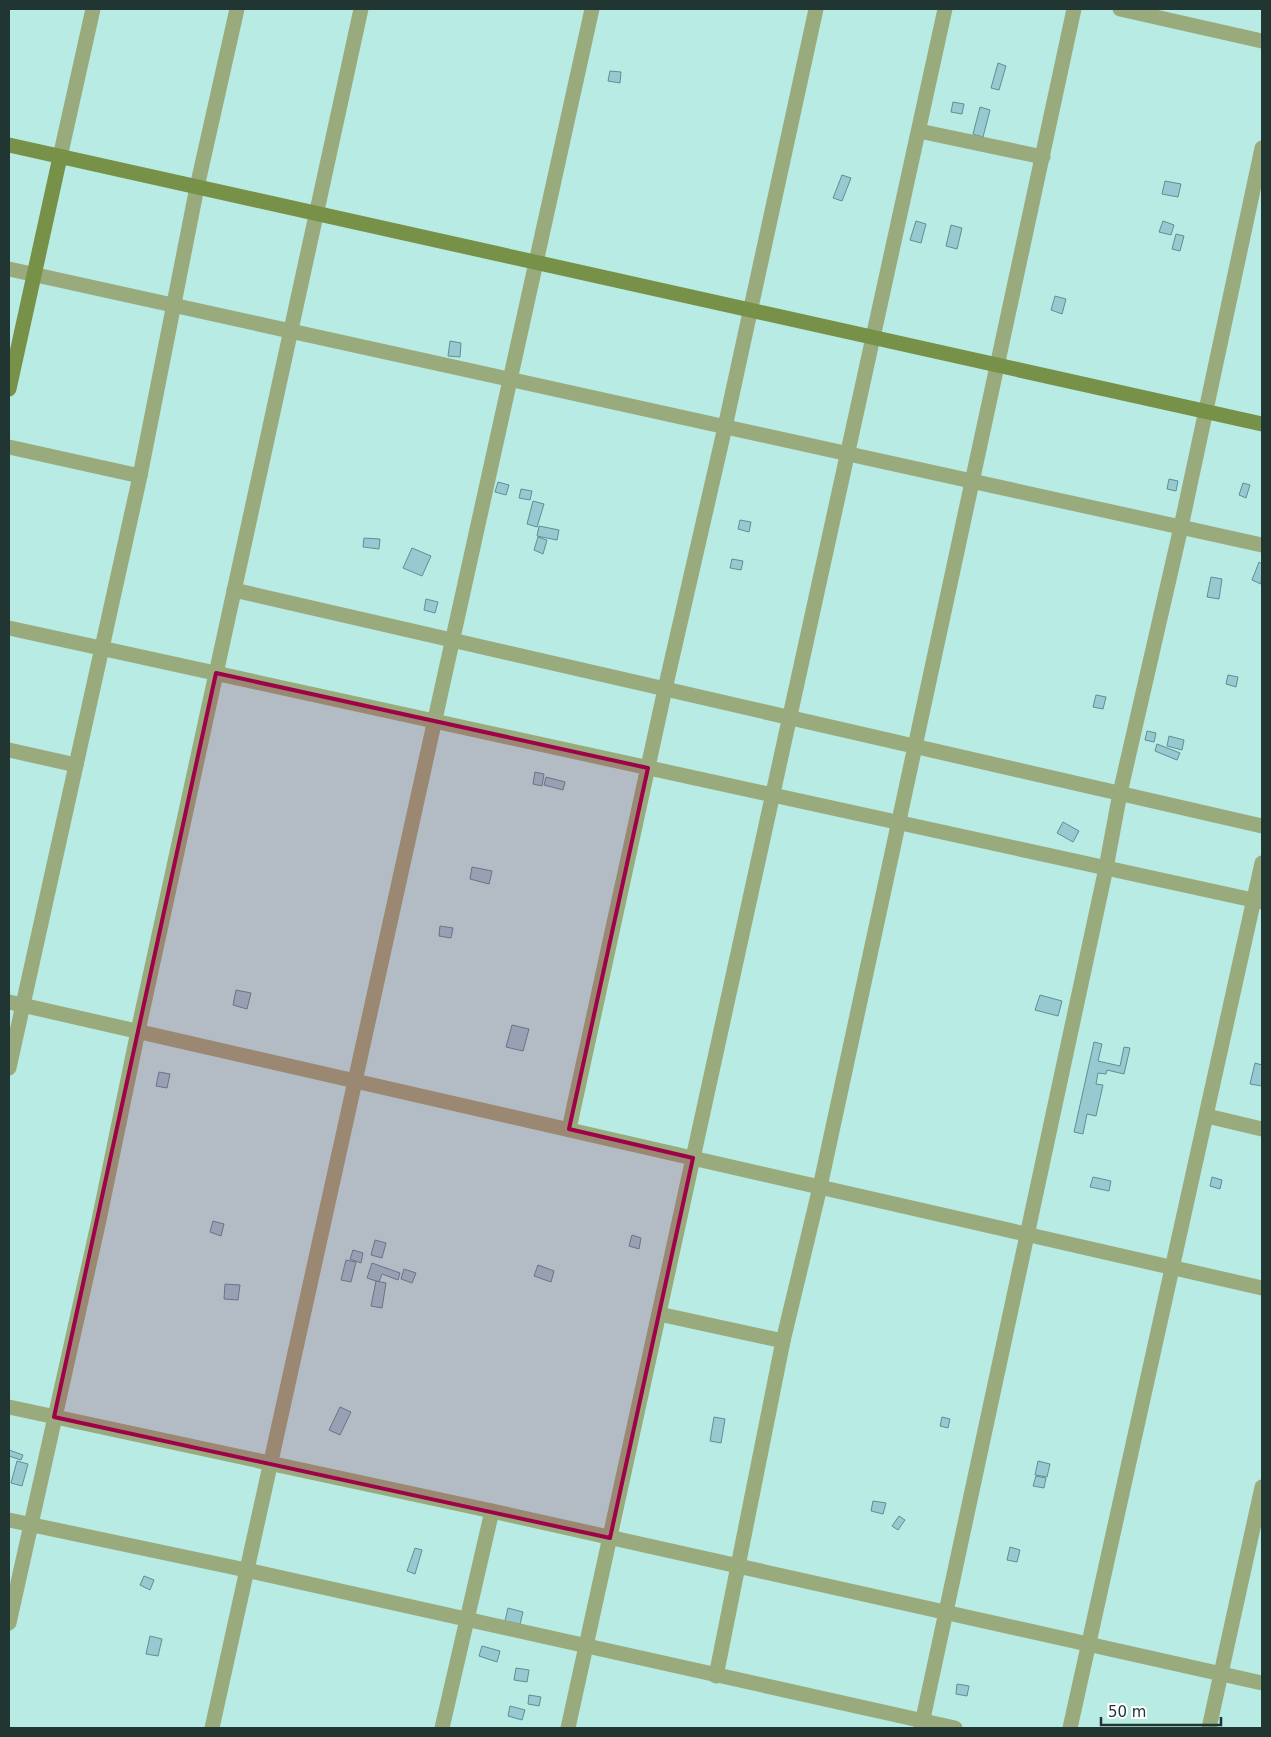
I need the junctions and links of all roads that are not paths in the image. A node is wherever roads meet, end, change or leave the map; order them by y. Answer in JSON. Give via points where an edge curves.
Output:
{"nodes":[{"id":1,"x":93,"y":9,"type":"edge"},
{"id":2,"x":237,"y":9,"type":"edge"},
{"id":3,"x":361,"y":9,"type":"edge"},
{"id":4,"x":592,"y":9,"type":"edge"},
{"id":5,"x":816,"y":9,"type":"edge"},
{"id":6,"x":945,"y":9,"type":"edge"},
{"id":7,"x":1074,"y":9,"type":"edge"},
{"id":8,"x":1120,"y":9,"type":"edge"},
{"id":9,"x":1262,"y":41,"type":"edge"},
{"id":10,"x":918,"y":131,"type":"junction"},
{"id":11,"x":9,"y":145,"type":"edge"},
{"id":12,"x":1262,"y":148,"type":"edge"},
{"id":13,"x":60,"y":157,"type":"junction"},
{"id":14,"x":1043,"y":158,"type":"junction"},
{"id":15,"x":197,"y":187,"type":"junction"},
{"id":16,"x":1256,"y":206,"type":"edge"},
{"id":17,"x":317,"y":214,"type":"junction"},
{"id":18,"x":536,"y":262,"type":"junction"},
{"id":19,"x":9,"y":270,"type":"edge"},
{"id":20,"x":34,"y":275,"type":"junction"},
{"id":21,"x":174,"y":305,"type":"junction"},
{"id":22,"x":750,"y":310,"type":"junction"},
{"id":23,"x":291,"y":332,"type":"junction"},
{"id":24,"x":873,"y":337,"type":"junction"},
{"id":25,"x":13,"y":350,"type":"edge"},
{"id":26,"x":997,"y":365,"type":"junction"},
{"id":27,"x":510,"y":380,"type":"junction"},
{"id":28,"x":9,"y":389,"type":"edge"},
{"id":29,"x":1205,"y":411,"type":"junction"},
{"id":30,"x":1262,"y":424,"type":"edge"},
{"id":31,"x":725,"y":427,"type":"junction"},
{"id":32,"x":9,"y":447,"type":"edge"},
{"id":33,"x":848,"y":454,"type":"junction"},
{"id":34,"x":140,"y":476,"type":"junction"},
{"id":35,"x":972,"y":482,"type":"junction"},
{"id":36,"x":1181,"y":527,"type":"junction"},
{"id":37,"x":1262,"y":545,"type":"edge"},
{"id":38,"x":234,"y":590,"type":"junction"},
{"id":39,"x":9,"y":628,"type":"edge"},
{"id":40,"x":452,"y":640,"type":"junction"},
{"id":41,"x":101,"y":648,"type":"junction"},
{"id":42,"x":216,"y":673,"type":"junction"},
{"id":43,"x":665,"y":689,"type":"junction"},
{"id":44,"x":790,"y":718,"type":"junction"},
{"id":45,"x":434,"y":721,"type":"junction"},
{"id":46,"x":915,"y":746,"type":"junction"},
{"id":47,"x":9,"y":750,"type":"edge"},
{"id":48,"x":76,"y":765,"type":"junction"},
{"id":49,"x":648,"y":768,"type":"junction"},
{"id":50,"x":1120,"y":793,"type":"junction"},
{"id":51,"x":772,"y":795,"type":"junction"},
{"id":52,"x":898,"y":822,"type":"junction"},
{"id":53,"x":1262,"y":826,"type":"edge"},
{"id":54,"x":1262,"y":863,"type":"edge"},
{"id":55,"x":1106,"y":868,"type":"junction"},
{"id":56,"x":1258,"y":901,"type":"edge"},
{"id":57,"x":16,"y":1003,"type":"edge"},
{"id":58,"x":138,"y":1031,"type":"junction"},
{"id":59,"x":9,"y":1068,"type":"edge"},
{"id":60,"x":355,"y":1081,"type":"junction"},
{"id":61,"x":1207,"y":1116,"type":"junction"},
{"id":62,"x":1262,"y":1128,"type":"edge"},
{"id":63,"x":569,"y":1129,"type":"junction"},
{"id":64,"x":693,"y":1158,"type":"junction"},
{"id":65,"x":820,"y":1187,"type":"junction"},
{"id":66,"x":1028,"y":1234,"type":"junction"},
{"id":67,"x":1172,"y":1268,"type":"junction"},
{"id":68,"x":1262,"y":1288,"type":"edge"},
{"id":69,"x":659,"y":1314,"type":"junction"},
{"id":70,"x":783,"y":1340,"type":"junction"},
{"id":71,"x":9,"y":1408,"type":"edge"},
{"id":72,"x":54,"y":1417,"type":"junction"},
{"id":73,"x":270,"y":1462,"type":"junction"},
{"id":74,"x":1262,"y":1487,"type":"edge"},
{"id":75,"x":492,"y":1511,"type":"junction"},
{"id":76,"x":9,"y":1520,"type":"edge"},
{"id":77,"x":30,"y":1525,"type":"junction"},
{"id":78,"x":610,"y":1538,"type":"junction"},
{"id":79,"x":738,"y":1566,"type":"junction"},
{"id":80,"x":246,"y":1570,"type":"junction"},
{"id":81,"x":945,"y":1612,"type":"junction"},
{"id":82,"x":466,"y":1621,"type":"junction"},
{"id":83,"x":9,"y":1622,"type":"edge"},
{"id":84,"x":1089,"y":1644,"type":"junction"},
{"id":85,"x":585,"y":1646,"type":"junction"},
{"id":86,"x":1221,"y":1674,"type":"junction"},
{"id":87,"x":716,"y":1676,"type":"junction"},
{"id":88,"x":1262,"y":1683,"type":"edge"},
{"id":89,"x":921,"y":1725,"type":"edge"},
{"id":90,"x":212,"y":1728,"type":"edge"},
{"id":91,"x":442,"y":1728,"type":"edge"},
{"id":92,"x":568,"y":1728,"type":"edge"},
{"id":93,"x":955,"y":1728,"type":"edge"},
{"id":94,"x":1070,"y":1728,"type":"edge"},
{"id":95,"x":1209,"y":1728,"type":"edge"}],
"edges":[{"from":1,"to":13,"type":"street"},
{"from":2,"to":15,"type":"street"},
{"from":3,"to":17,"type":"street"},
{"from":4,"to":18,"type":"street"},
{"from":5,"to":22,"type":"street"},
{"from":6,"to":10,"type":"street"},
{"from":7,"to":14,"type":"street"},
{"from":8,"to":9,"type":"street"},
{"from":10,"to":14,"type":"street"},
{"from":10,"to":24,"type":"street"},
{"from":11,"to":13,"type":"street"},
{"from":12,"to":16,"type":"street"},
{"from":13,"to":15,"type":"street"},
{"from":13,"to":20,"type":"street"},
{"from":14,"to":26,"type":"street"},
{"from":15,"to":17,"type":"street"},
{"from":15,"to":21,"type":"street"},
{"from":16,"to":29,"type":"street"},
{"from":17,"to":18,"type":"street"},
{"from":17,"to":23,"type":"street"},
{"from":18,"to":22,"type":"street"},
{"from":18,"to":27,"type":"street"},
{"from":19,"to":20,"type":"street"},
{"from":20,"to":21,"type":"street"},
{"from":20,"to":25,"type":"street"},
{"from":21,"to":23,"type":"street"},
{"from":21,"to":34,"type":"street"},
{"from":22,"to":24,"type":"street"},
{"from":22,"to":31,"type":"street"},
{"from":23,"to":27,"type":"street"},
{"from":23,"to":38,"type":"street"},
{"from":24,"to":26,"type":"street"},
{"from":24,"to":33,"type":"street"},
{"from":25,"to":28,"type":"street"},
{"from":26,"to":29,"type":"street"},
{"from":26,"to":35,"type":"street"},
{"from":27,"to":31,"type":"street"},
{"from":27,"to":40,"type":"street"},
{"from":29,"to":30,"type":"street"},
{"from":29,"to":36,"type":"street"},
{"from":31,"to":33,"type":"street"},
{"from":31,"to":43,"type":"street"},
{"from":32,"to":34,"type":"street"},
{"from":33,"to":35,"type":"street"},
{"from":33,"to":44,"type":"street"},
{"from":34,"to":41,"type":"street"},
{"from":35,"to":36,"type":"street"},
{"from":35,"to":46,"type":"street"},
{"from":36,"to":37,"type":"street"},
{"from":36,"to":50,"type":"street"},
{"from":38,"to":40,"type":"street"},
{"from":38,"to":42,"type":"street"},
{"from":39,"to":41,"type":"street"},
{"from":40,"to":43,"type":"street"},
{"from":40,"to":45,"type":"street"},
{"from":41,"to":42,"type":"street"},
{"from":41,"to":48,"type":"street"},
{"from":42,"to":45,"type":"street"},
{"from":42,"to":58,"type":"street"},
{"from":43,"to":44,"type":"street"},
{"from":43,"to":49,"type":"street"},
{"from":44,"to":46,"type":"street"},
{"from":44,"to":51,"type":"street"},
{"from":45,"to":49,"type":"street"},
{"from":45,"to":60,"type":"street"},
{"from":46,"to":50,"type":"street"},
{"from":46,"to":52,"type":"street"},
{"from":47,"to":48,"type":"street"},
{"from":48,"to":57,"type":"street"},
{"from":49,"to":51,"type":"street"},
{"from":49,"to":63,"type":"street"},
{"from":50,"to":53,"type":"street"},
{"from":50,"to":55,"type":"street"},
{"from":51,"to":52,"type":"street"},
{"from":51,"to":64,"type":"street"},
{"from":52,"to":55,"type":"street"},
{"from":52,"to":65,"type":"street"},
{"from":54,"to":56,"type":"street"},
{"from":55,"to":56,"type":"street"},
{"from":55,"to":66,"type":"street"},
{"from":56,"to":61,"type":"street"},
{"from":57,"to":58,"type":"street"},
{"from":57,"to":59,"type":"street"},
{"from":58,"to":60,"type":"street"},
{"from":58,"to":72,"type":"street"},
{"from":60,"to":63,"type":"street"},
{"from":60,"to":73,"type":"street"},
{"from":61,"to":62,"type":"street"},
{"from":61,"to":67,"type":"street"},
{"from":63,"to":64,"type":"street"},
{"from":64,"to":65,"type":"street"},
{"from":64,"to":69,"type":"street"},
{"from":65,"to":66,"type":"street"},
{"from":65,"to":70,"type":"street"},
{"from":66,"to":67,"type":"street"},
{"from":66,"to":81,"type":"street"},
{"from":67,"to":68,"type":"street"},
{"from":67,"to":84,"type":"street"},
{"from":69,"to":70,"type":"street"},
{"from":69,"to":78,"type":"street"},
{"from":70,"to":79,"type":"street"},
{"from":71,"to":72,"type":"street"},
{"from":72,"to":73,"type":"street"},
{"from":72,"to":77,"type":"street"},
{"from":73,"to":75,"type":"street"},
{"from":73,"to":80,"type":"street"},
{"from":74,"to":86,"type":"street"},
{"from":75,"to":78,"type":"street"},
{"from":75,"to":82,"type":"street"},
{"from":76,"to":77,"type":"street"},
{"from":77,"to":80,"type":"street"},
{"from":77,"to":83,"type":"street"},
{"from":78,"to":79,"type":"street"},
{"from":78,"to":85,"type":"street"},
{"from":79,"to":81,"type":"street"},
{"from":79,"to":87,"type":"street"},
{"from":80,"to":82,"type":"street"},
{"from":80,"to":90,"type":"street"},
{"from":81,"to":84,"type":"street"},
{"from":81,"to":89,"type":"street"},
{"from":82,"to":85,"type":"street"},
{"from":82,"to":91,"type":"street"},
{"from":84,"to":86,"type":"street"},
{"from":84,"to":94,"type":"street"},
{"from":85,"to":87,"type":"street"},
{"from":85,"to":92,"type":"street"},
{"from":86,"to":88,"type":"street"},
{"from":86,"to":95,"type":"street"},
{"from":87,"to":89,"type":"street"},
{"from":89,"to":93,"type":"street"}]}
